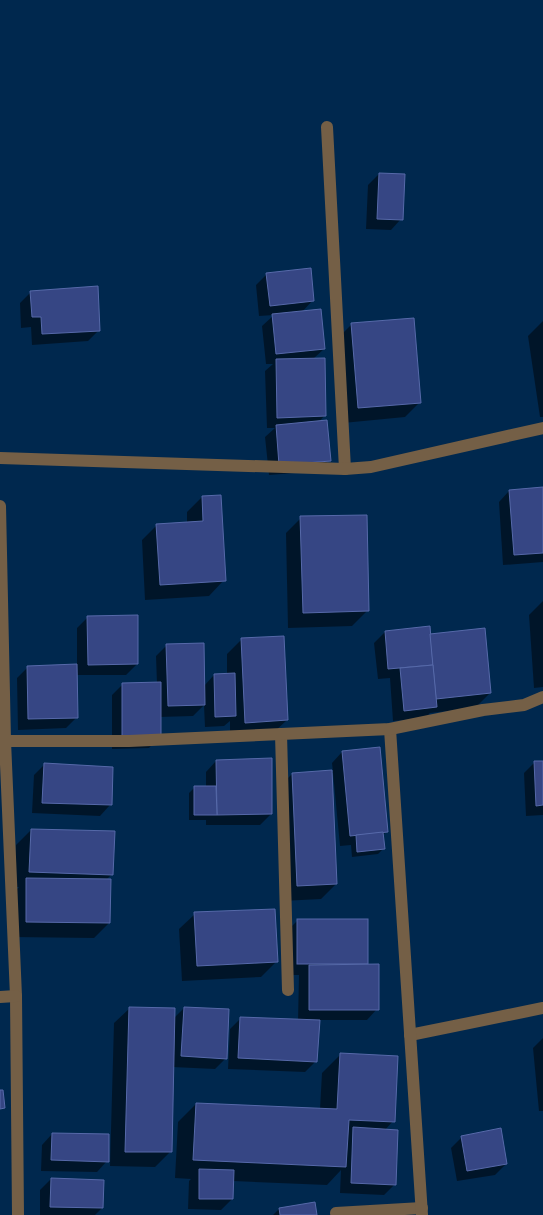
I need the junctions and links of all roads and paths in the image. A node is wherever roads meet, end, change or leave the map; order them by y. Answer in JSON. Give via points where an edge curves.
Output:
{"nodes":[{"id":1,"x":327,"y":127,"type":"dead end"},
{"id":2,"x":543,"y":428,"type":"edge"},
{"id":3,"x":0,"y":458,"type":"edge"},
{"id":4,"x":345,"y":468,"type":"junction"},
{"id":5,"x":0,"y":506,"type":"edge"},
{"id":6,"x":543,"y":697,"type":"edge"},
{"id":7,"x":390,"y":729,"type":"junction"},
{"id":8,"x":281,"y":734,"type":"junction"},
{"id":9,"x":3,"y":741,"type":"edge"},
{"id":10,"x":288,"y":990,"type":"dead end"},
{"id":11,"x":16,"y":996,"type":"junction"},
{"id":12,"x":0,"y":997,"type":"edge"},
{"id":13,"x":543,"y":1008,"type":"edge"},
{"id":14,"x":410,"y":1035,"type":"junction"},
{"id":15,"x":422,"y":1212,"type":"edge"},
{"id":16,"x":336,"y":1213,"type":"dead end"},
{"id":17,"x":18,"y":1215,"type":"edge"}],
"edges":[{"from":1,"to":4,"type":"street"},
{"from":2,"to":4,"type":"street","via":[[371,466]]},
{"from":3,"to":4,"type":"street"},
{"from":5,"to":9,"type":"street"},
{"from":6,"to":7,"type":"street","via":[[524,705]]},
{"from":7,"to":8,"type":"street"},
{"from":7,"to":14,"type":"street"},
{"from":8,"to":9,"type":"street","via":[[129,741]]},
{"from":8,"to":10,"type":"street"},
{"from":9,"to":11,"type":"street"},
{"from":11,"to":12,"type":"street"},
{"from":11,"to":17,"type":"street"},
{"from":13,"to":14,"type":"street"},
{"from":14,"to":15,"type":"street"},
{"from":15,"to":16,"type":"street"}]}
